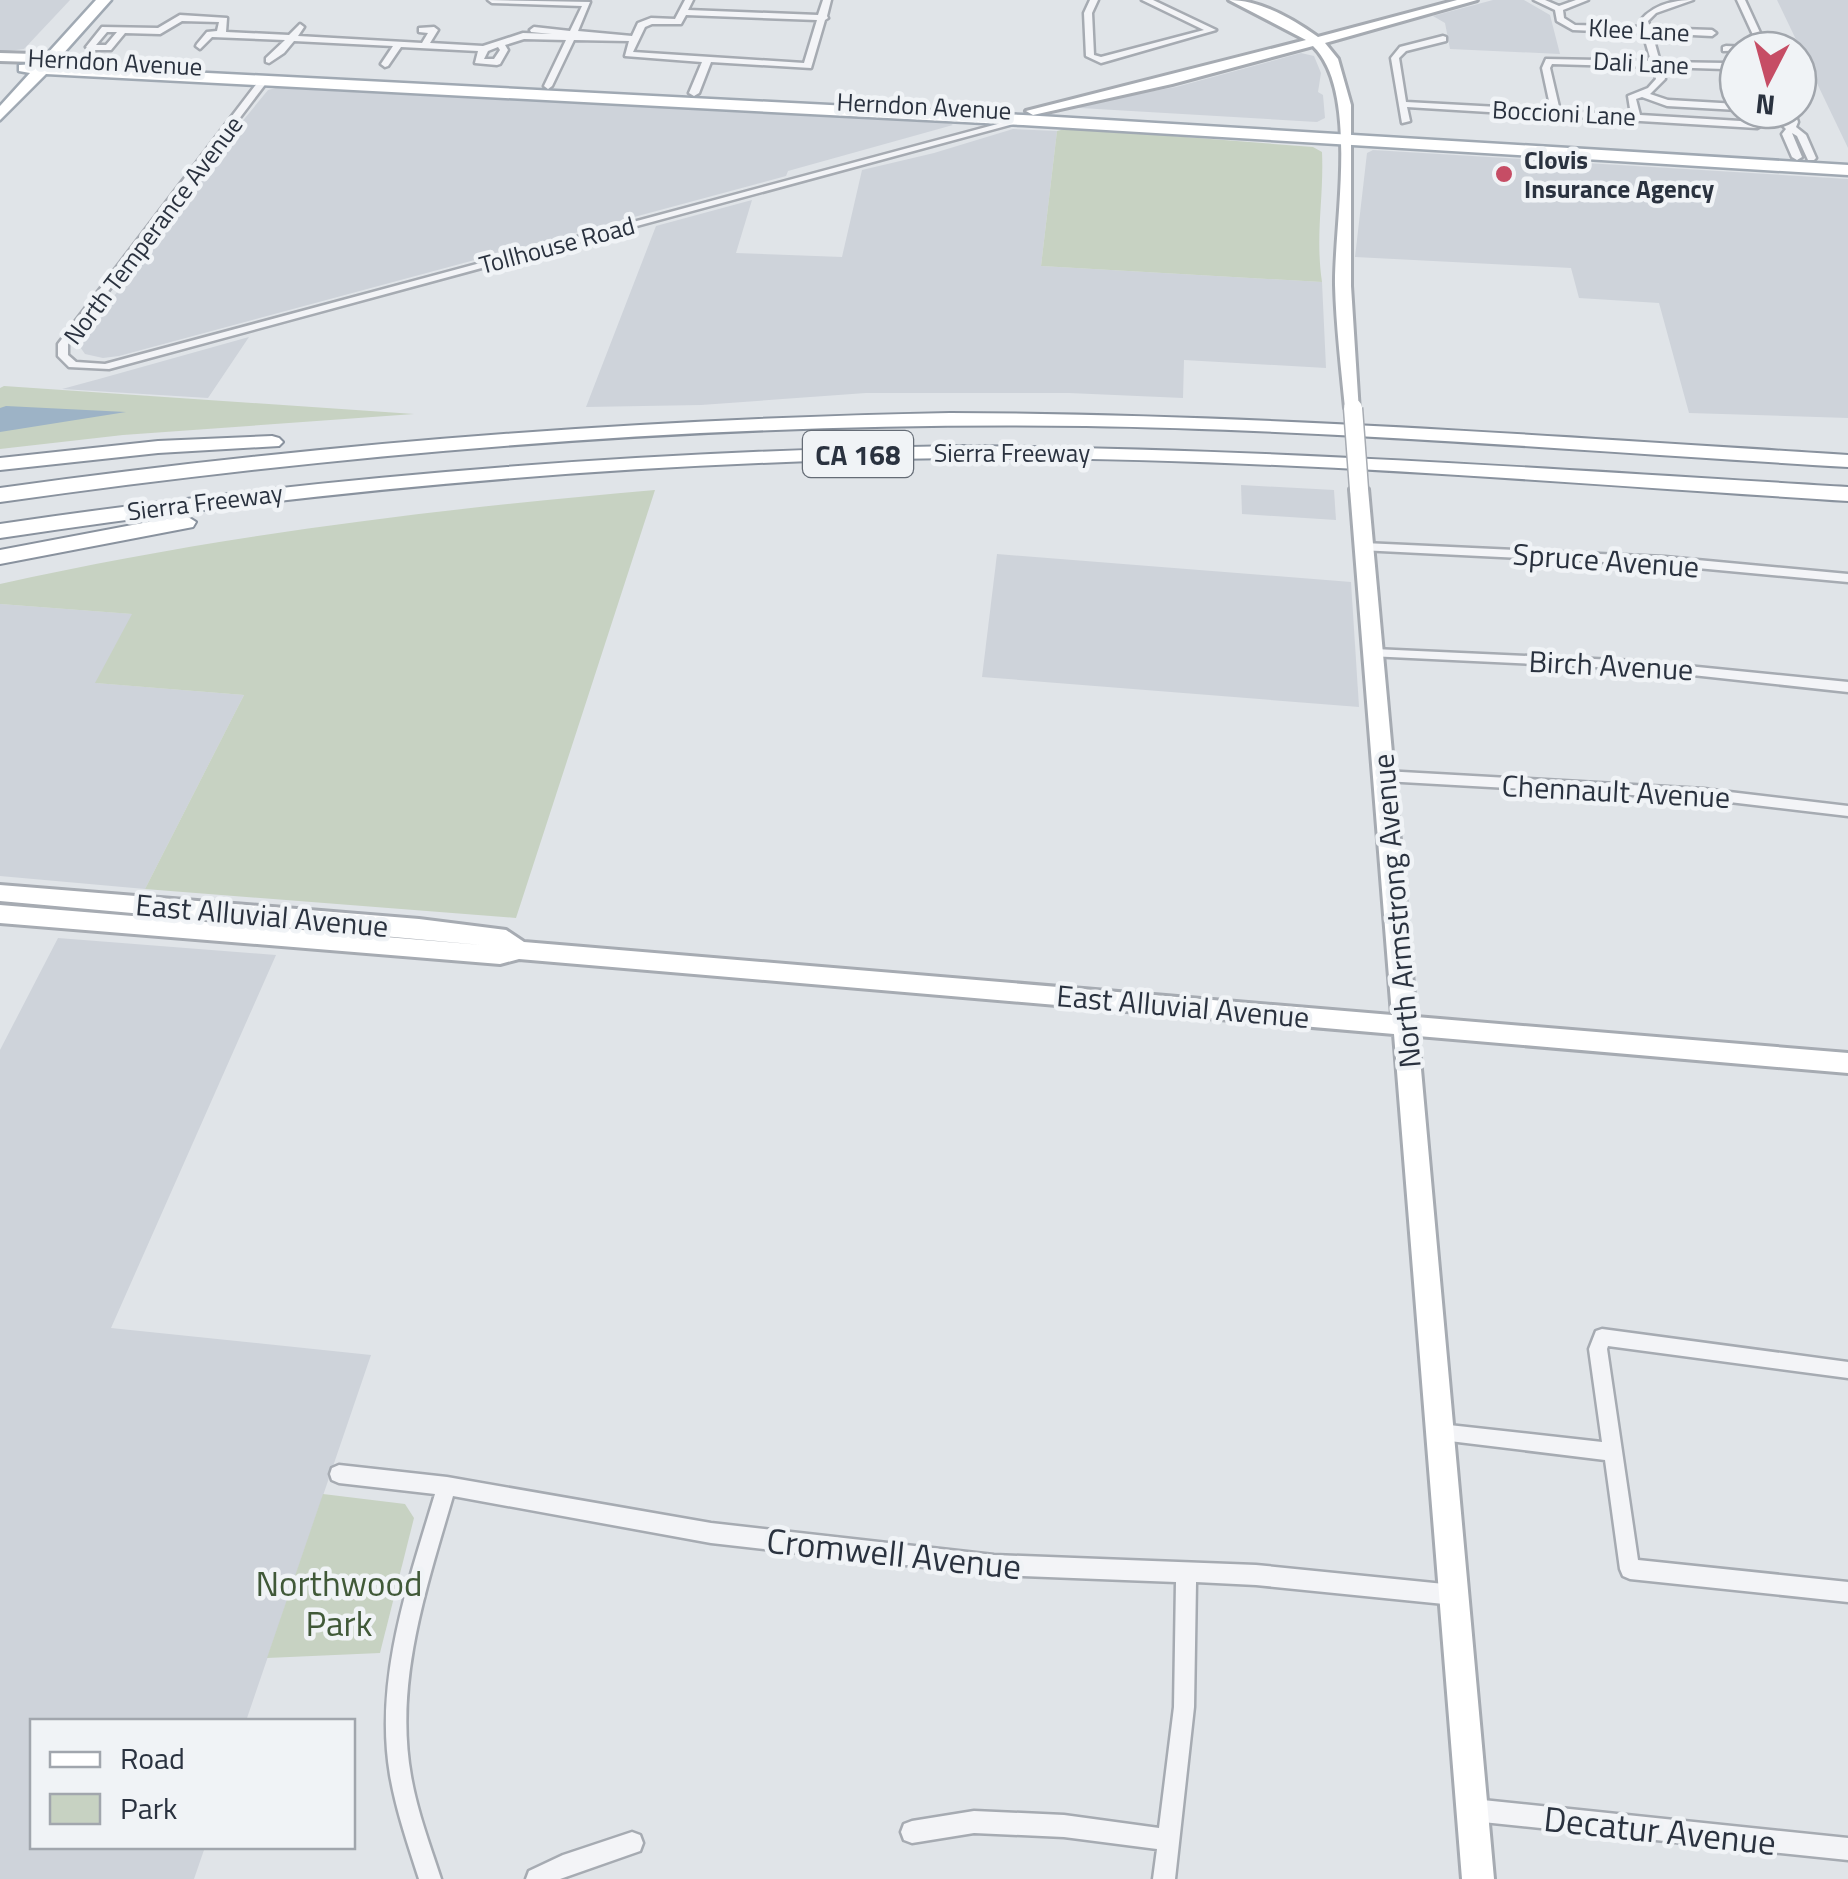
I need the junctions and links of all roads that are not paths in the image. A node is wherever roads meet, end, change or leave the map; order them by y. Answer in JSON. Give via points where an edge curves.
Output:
{"nodes":[{"id":1,"x":86,"y":0,"type":"edge"},
{"id":2,"x":104,"y":0,"type":"edge"},
{"id":3,"x":492,"y":0,"type":"edge"},
{"id":4,"x":689,"y":0,"type":"edge"},
{"id":5,"x":826,"y":0,"type":"edge"},
{"id":6,"x":1094,"y":0,"type":"edge"},
{"id":7,"x":1146,"y":0,"type":"edge"},
{"id":8,"x":1235,"y":0,"type":"edge"},
{"id":9,"x":1471,"y":0,"type":"edge"},
{"id":10,"x":1538,"y":0,"type":"edge"},
{"id":11,"x":1584,"y":0,"type":"edge"},
{"id":12,"x":1646,"y":0,"type":"edge"},
{"id":13,"x":1689,"y":0,"type":"edge"},
{"id":14,"x":1741,"y":0,"type":"edge"},
{"id":15,"x":1659,"y":8,"type":"junction"},
{"id":16,"x":1559,"y":9,"type":"junction"},
{"id":17,"x":684,"y":12,"type":"junction"},
{"id":18,"x":824,"y":18,"type":"junction"},
{"id":19,"x":300,"y":27,"type":"dead end"},
{"id":20,"x":123,"y":30,"type":"dead end"},
{"id":21,"x":422,"y":30,"type":"dead end"},
{"id":22,"x":534,"y":30,"type":"dead end"},
{"id":23,"x":1645,"y":30,"type":"junction"},
{"id":24,"x":1755,"y":30,"type":"edge"},
{"id":25,"x":221,"y":34,"type":"junction"},
{"id":26,"x":1712,"y":34,"type":"dead end"},
{"id":27,"x":572,"y":36,"type":"junction"},
{"id":28,"x":292,"y":38,"type":"junction"},
{"id":29,"x":510,"y":38,"type":"junction"},
{"id":30,"x":1443,"y":38,"type":"dead end"},
{"id":31,"x":635,"y":39,"type":"junction"},
{"id":32,"x":1315,"y":42,"type":"junction"},
{"id":33,"x":524,"y":44,"type":"dead end"},
{"id":34,"x":398,"y":45,"type":"junction"},
{"id":35,"x":200,"y":46,"type":"dead end"},
{"id":36,"x":424,"y":46,"type":"junction"},
{"id":37,"x":0,"y":56,"type":"edge"},
{"id":38,"x":268,"y":60,"type":"dead end"},
{"id":39,"x":707,"y":61,"type":"junction"},
{"id":40,"x":38,"y":64,"type":"junction"},
{"id":41,"x":385,"y":64,"type":"dead end"},
{"id":42,"x":1658,"y":64,"type":"junction"},
{"id":43,"x":1718,"y":66,"type":"edge"},
{"id":44,"x":0,"y":67,"type":"edge"},
{"id":45,"x":264,"y":80,"type":"junction"},
{"id":46,"x":547,"y":90,"type":"junction"},
{"id":47,"x":0,"y":93,"type":"edge"},
{"id":48,"x":694,"y":93,"type":"junction"},
{"id":49,"x":1642,"y":94,"type":"junction"},
{"id":50,"x":1402,"y":104,"type":"junction"},
{"id":51,"x":1718,"y":106,"type":"edge"},
{"id":52,"x":992,"y":109,"type":"junction"},
{"id":53,"x":1556,"y":113,"type":"junction"},
{"id":54,"x":906,"y":114,"type":"junction"},
{"id":55,"x":0,"y":115,"type":"edge"},
{"id":56,"x":1028,"y":115,"type":"junction"},
{"id":57,"x":1636,"y":118,"type":"junction"},
{"id":58,"x":1406,"y":120,"type":"dead end"},
{"id":59,"x":1718,"y":123,"type":"edge"},
{"id":60,"x":1794,"y":130,"type":"edge"},
{"id":61,"x":1344,"y":135,"type":"junction"},
{"id":62,"x":956,"y":138,"type":"junction"},
{"id":63,"x":1804,"y":158,"type":"junction"},
{"id":64,"x":1645,"y":159,"type":"junction"},
{"id":65,"x":1848,"y":160,"type":"edge"},
{"id":66,"x":1848,"y":170,"type":"edge"},
{"id":67,"x":89,"y":368,"type":"joint"},
{"id":68,"x":534,"y":434,"type":"junction"},
{"id":69,"x":1848,"y":461,"type":"edge"},
{"id":70,"x":630,"y":462,"type":"junction"},
{"id":71,"x":0,"y":464,"type":"edge"},
{"id":72,"x":1848,"y":494,"type":"edge"},
{"id":73,"x":0,"y":495,"type":"edge"},
{"id":74,"x":0,"y":530,"type":"edge"},
{"id":75,"x":1364,"y":548,"type":"junction"},
{"id":76,"x":0,"y":557,"type":"edge"},
{"id":77,"x":1848,"y":578,"type":"edge"},
{"id":78,"x":1374,"y":653,"type":"junction"},
{"id":79,"x":1848,"y":687,"type":"edge"},
{"id":80,"x":1384,"y":776,"type":"junction"},
{"id":81,"x":1848,"y":811,"type":"edge"},
{"id":82,"x":0,"y":892,"type":"edge"},
{"id":83,"x":0,"y":914,"type":"edge"},
{"id":84,"x":519,"y":950,"type":"junction"},
{"id":85,"x":1405,"y":1025,"type":"junction"},
{"id":86,"x":1848,"y":1063,"type":"edge"},
{"id":87,"x":1848,"y":1370,"type":"edge"},
{"id":88,"x":1440,"y":1433,"type":"junction"},
{"id":89,"x":1610,"y":1452,"type":"junction"},
{"id":90,"x":339,"y":1474,"type":"dead end"},
{"id":91,"x":447,"y":1486,"type":"junction"},
{"id":92,"x":1186,"y":1574,"type":"junction"},
{"id":93,"x":1848,"y":1592,"type":"edge"},
{"id":94,"x":1454,"y":1595,"type":"junction"},
{"id":95,"x":1473,"y":1810,"type":"junction"},
{"id":96,"x":912,"y":1832,"type":"dead end"},
{"id":97,"x":1167,"y":1840,"type":"junction"},
{"id":98,"x":632,"y":1843,"type":"dead end"},
{"id":99,"x":1848,"y":1849,"type":"edge"},
{"id":100,"x":430,"y":1879,"type":"edge"},
{"id":101,"x":537,"y":1879,"type":"edge"},
{"id":102,"x":1164,"y":1879,"type":"edge"},
{"id":103,"x":1478,"y":1879,"type":"edge"}],
"edges":[{"from":1,"to":40,"type":"main road"},
{"from":2,"to":40,"type":"main road"},
{"from":3,"to":27,"type":"street","via":[[587,4]]},
{"from":4,"to":17,"type":"street"},
{"from":5,"to":18,"type":"street"},
{"from":6,"to":7,"type":"street","via":[[1088,13],[1090,56],[1101,60],[1212,30]]},
{"from":8,"to":32,"type":"street"},
{"from":9,"to":32,"type":"street"},
{"from":10,"to":16,"type":"street"},
{"from":11,"to":16,"type":"street"},
{"from":12,"to":15,"type":"street"},
{"from":13,"to":15,"type":"street"},
{"from":14,"to":24,"type":"street"},
{"from":15,"to":23,"type":"street","via":[[1647,16]]},
{"from":16,"to":23,"type":"street","name":"Klee Lane","via":[[1566,24]]},
{"from":17,"to":18,"type":"street"},
{"from":17,"to":31,"type":"street","via":[[678,22],[645,22]]},
{"from":18,"to":39,"type":"street","via":[[808,66]]},
{"from":19,"to":28,"type":"street"},
{"from":20,"to":25,"type":"street","via":[[160,31],[180,18],[224,20]]},
{"from":21,"to":36,"type":"street","via":[[434,30]]},
{"from":22,"to":27,"type":"street"},
{"from":23,"to":26,"type":"street","name":"Klee Lane"},
{"from":23,"to":42,"type":"street"},
{"from":25,"to":28,"type":"street"},
{"from":25,"to":35,"type":"street","via":[[210,34]]},
{"from":27,"to":29,"type":"street"},
{"from":27,"to":31,"type":"street"},
{"from":27,"to":46,"type":"street"},
{"from":28,"to":34,"type":"street"},
{"from":28,"to":38,"type":"street"},
{"from":29,"to":33,"type":"street","via":[[527,39]]},
{"from":29,"to":36,"type":"street","via":[[497,62],[478,61],[484,49]]},
{"from":30,"to":50,"type":"street","via":[[1394,58]]},
{"from":31,"to":39,"type":"street","via":[[631,56]]},
{"from":32,"to":56,"type":"street"},
{"from":32,"to":61,"type":"street","name":"North Armstrong Avenue","via":[[1336,68]]},
{"from":34,"to":36,"type":"street"},
{"from":34,"to":41,"type":"street"},
{"from":37,"to":40,"type":"street","name":"Herndon Avenue"},
{"from":39,"to":48,"type":"street"},
{"from":40,"to":44,"type":"street","name":"Herndon Avenue"},
{"from":40,"to":45,"type":"main road","name":"Herndon Avenue"},
{"from":40,"to":46,"type":"main road","name":"Herndon Avenue"},
{"from":40,"to":47,"type":"main road"},
{"from":40,"to":55,"type":"main road"},
{"from":42,"to":43,"type":"street","name":"Dali Lane"},
{"from":42,"to":49,"type":"street","via":[[1661,79]]},
{"from":42,"to":53,"type":"street","name":"Dali Lane","via":[[1549,61]]},
{"from":45,"to":46,"type":"main road","name":"Herndon Avenue"},
{"from":45,"to":67,"type":"street","name":"North Temperance Avenue","via":[[63,344],[62,356]]},
{"from":46,"to":48,"type":"main road","name":"Herndon Avenue"},
{"from":46,"to":54,"type":"main road","name":"Herndon Avenue"},
{"from":48,"to":52,"type":"main road","name":"Herndon Avenue"},
{"from":49,"to":51,"type":"street","name":"Boccioni Lane","via":[[1666,103]]},
{"from":49,"to":57,"type":"street","via":[[1630,100]]},
{"from":50,"to":53,"type":"street","name":"Boccioni Lane"},
{"from":50,"to":58,"type":"street"},
{"from":52,"to":54,"type":"main road"},
{"from":52,"to":56,"type":"main road","name":"Herndon Avenue"},
{"from":53,"to":57,"type":"street","name":"Boccioni Lane"},
{"from":54,"to":56,"type":"main road","name":"Herndon Avenue"},
{"from":54,"to":62,"type":"main road","via":[[963,122],[965,130]]},
{"from":56,"to":61,"type":"main road","name":"Herndon Avenue"},
{"from":56,"to":61,"type":"main road","name":"Herndon Avenue"},
{"from":56,"to":62,"type":"street","name":"Tollhouse Road"},
{"from":57,"to":59,"type":"street","name":"Boccioni Lane"},
{"from":60,"to":63,"type":"street","via":[[1801,135]]},
{"from":61,"to":63,"type":"main road","name":"Herndon Avenue"},
{"from":61,"to":64,"type":"main road","name":"Herndon Avenue"},
{"from":61,"to":75,"type":"street","name":"North Armstrong Avenue","bridge":true,"via":[[1343,290]]},
{"from":62,"to":67,"type":"street","name":"Tollhouse Road"},
{"from":63,"to":64,"type":"main road"},
{"from":63,"to":65,"type":"main road","name":"Herndon Avenue"},
{"from":64,"to":66,"type":"main road","name":"Herndon Avenue"},
{"from":68,"to":69,"type":"highway","name":"Sierra Freeway","number":"CA 168","via":[[813,422],[1107,420]]},
{"from":68,"to":71,"type":"highway","via":[[158,446]]},
{"from":68,"to":73,"type":"highway","name":"Sierra Freeway","number":"CA 168","via":[[299,455]]},
{"from":70,"to":72,"type":"highway","name":"Sierra Freeway","number":"CA 168","via":[[1092,453]]},
{"from":70,"to":74,"type":"highway","name":"Sierra Freeway","number":"CA 168","via":[[324,487]]},
{"from":70,"to":76,"type":"highway","via":[[348,493]]},
{"from":75,"to":77,"type":"street","name":"Spruce Avenue","via":[[1665,560]]},
{"from":75,"to":78,"type":"street","name":"North Armstrong Avenue"},
{"from":78,"to":79,"type":"street","name":"Birch Avenue","via":[[1637,665]]},
{"from":78,"to":80,"type":"street","name":"North Armstrong Avenue"},
{"from":80,"to":81,"type":"street","name":"Chennault Avenue","via":[[1704,794]]},
{"from":80,"to":85,"type":"street","name":"North Armstrong Avenue"},
{"from":82,"to":84,"type":"street","name":"East Alluvial Avenue","via":[[419,928],[506,939]]},
{"from":83,"to":84,"type":"street","name":"East Alluvial Avenue","via":[[351,945],[500,955]]},
{"from":84,"to":85,"type":"street","name":"East Alluvial Avenue"},
{"from":85,"to":86,"type":"street","name":"East Alluvial Avenue"},
{"from":85,"to":88,"type":"street","name":"North Armstrong Avenue"},
{"from":87,"to":89,"type":"street","via":[[1602,1337],[1598,1368]]},
{"from":88,"to":89,"type":"street"},
{"from":88,"to":94,"type":"street","name":"North Armstrong Avenue"},
{"from":89,"to":93,"type":"street","via":[[1630,1569]]},
{"from":90,"to":91,"type":"street","name":"Cromwell Avenue"},
{"from":91,"to":92,"type":"street","name":"Cromwell Avenue","via":[[711,1533],[994,1566]]},
{"from":91,"to":100,"type":"street","via":[[413,1600],[396,1718],[398,1762]]},
{"from":92,"to":94,"type":"street","name":"Cromwell Avenue","via":[[1304,1578]]},
{"from":92,"to":97,"type":"street","via":[[1184,1707]]},
{"from":94,"to":95,"type":"street","name":"North Armstrong Avenue"},
{"from":95,"to":99,"type":"street","name":"Decatur Avenue"},
{"from":95,"to":103,"type":"street","name":"North Armstrong Avenue"},
{"from":96,"to":97,"type":"street","via":[[992,1823]]},
{"from":97,"to":102,"type":"street"},
{"from":98,"to":101,"type":"street"}]}
